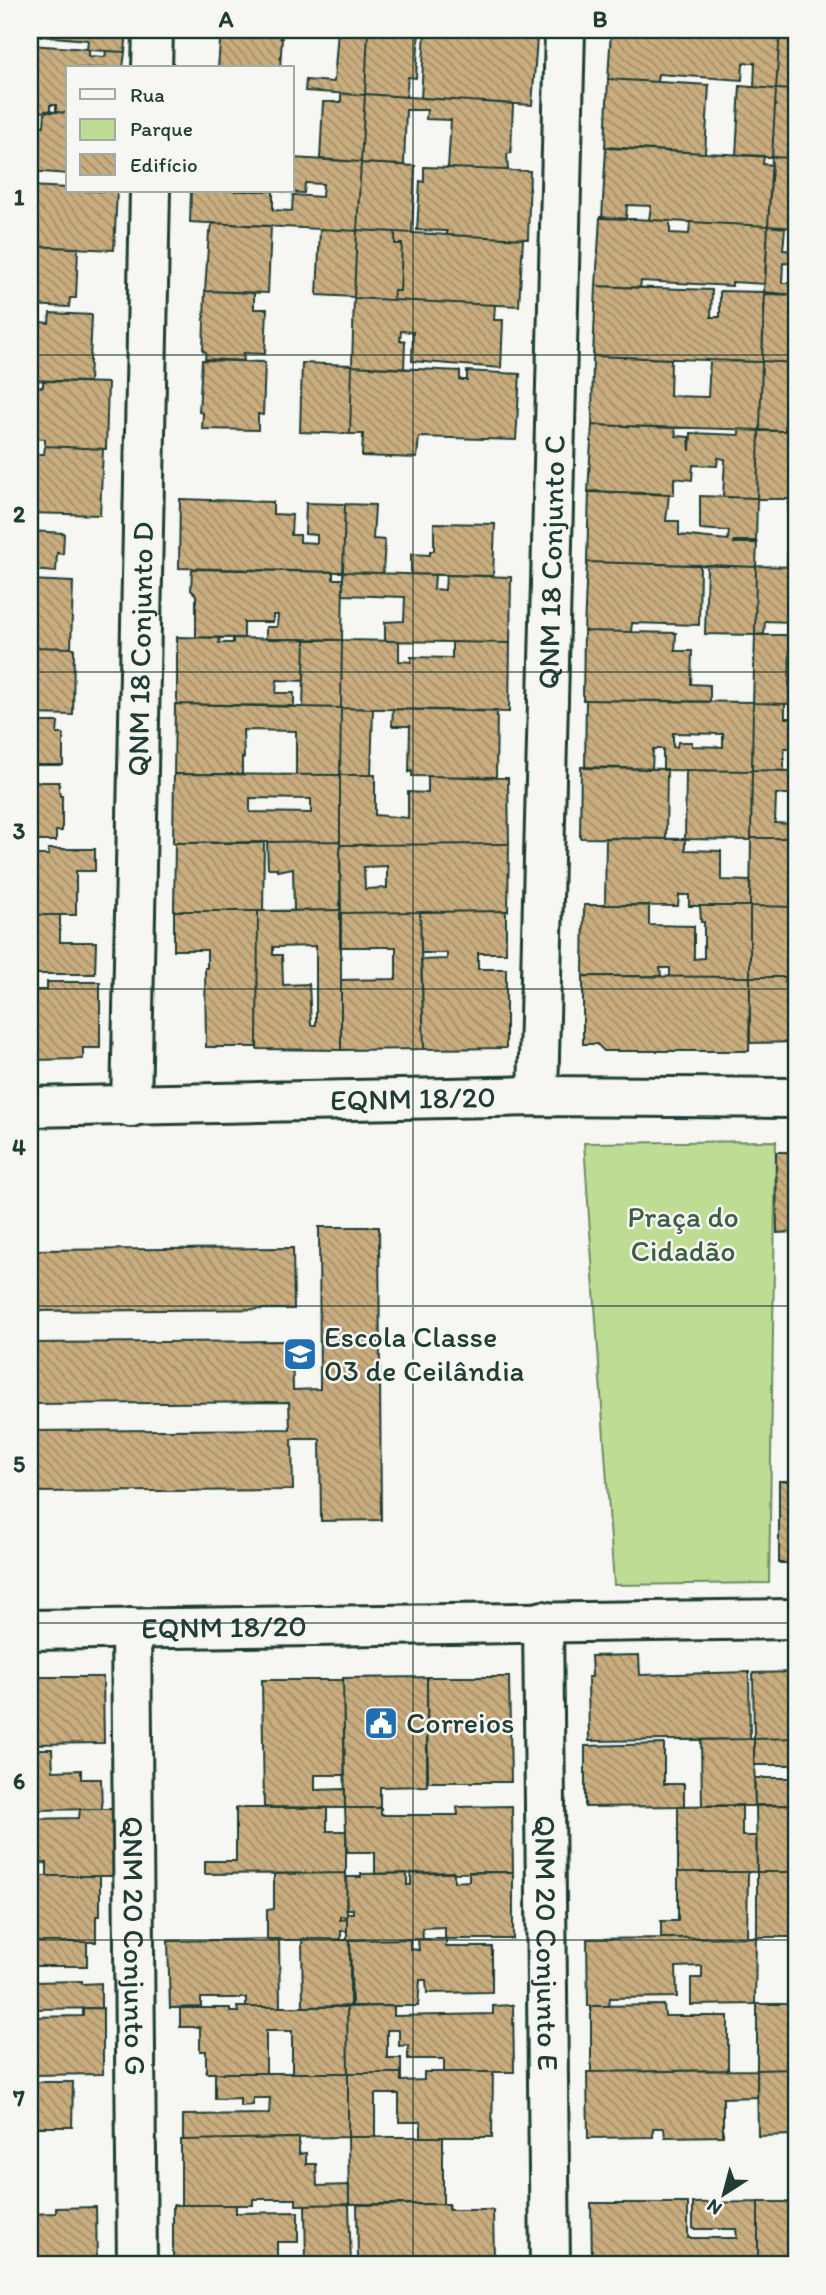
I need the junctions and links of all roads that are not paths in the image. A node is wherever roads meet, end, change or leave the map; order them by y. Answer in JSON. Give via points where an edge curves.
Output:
{"nodes":[{"id":1,"x":153,"y":30,"type":"edge"},
{"id":2,"x":565,"y":30,"type":"edge"},
{"id":3,"x":152,"y":66,"type":"edge"},
{"id":4,"x":150,"y":192,"type":"edge"},
{"id":5,"x":538,"y":1096,"type":"junction"},
{"id":6,"x":796,"y":1098,"type":"edge"},
{"id":7,"x":30,"y":1107,"type":"edge"},
{"id":8,"x":131,"y":1107,"type":"junction"},
{"id":9,"x":796,"y":1619,"type":"edge"},
{"id":10,"x":543,"y":1621,"type":"junction"},
{"id":11,"x":131,"y":1628,"type":"junction"},
{"id":12,"x":30,"y":1630,"type":"edge"},
{"id":13,"x":136,"y":2265,"type":"edge"},
{"id":14,"x":550,"y":2265,"type":"edge"}],
"edges":[{"from":1,"to":3,"type":"street"},
{"from":2,"to":5,"type":"street","name":"QNM 18 Conjunto C"},
{"from":4,"to":8,"type":"street","name":"QNM 18 Conjunto D"},
{"from":5,"to":6,"type":"street","name":"EQNM 18/20"},
{"from":5,"to":8,"type":"street","name":"EQNM 18/20"},
{"from":7,"to":8,"type":"street","name":"EQNM 18/20"},
{"from":9,"to":10,"type":"street","name":"EQNM 18/20"},
{"from":10,"to":11,"type":"street","name":"EQNM 18/20"},
{"from":10,"to":14,"type":"street","name":"QNM 20 Conjunto E"},
{"from":11,"to":12,"type":"street","name":"EQNM 18/20"},
{"from":11,"to":13,"type":"street","name":"QNM 20 Conjunto G"}]}
